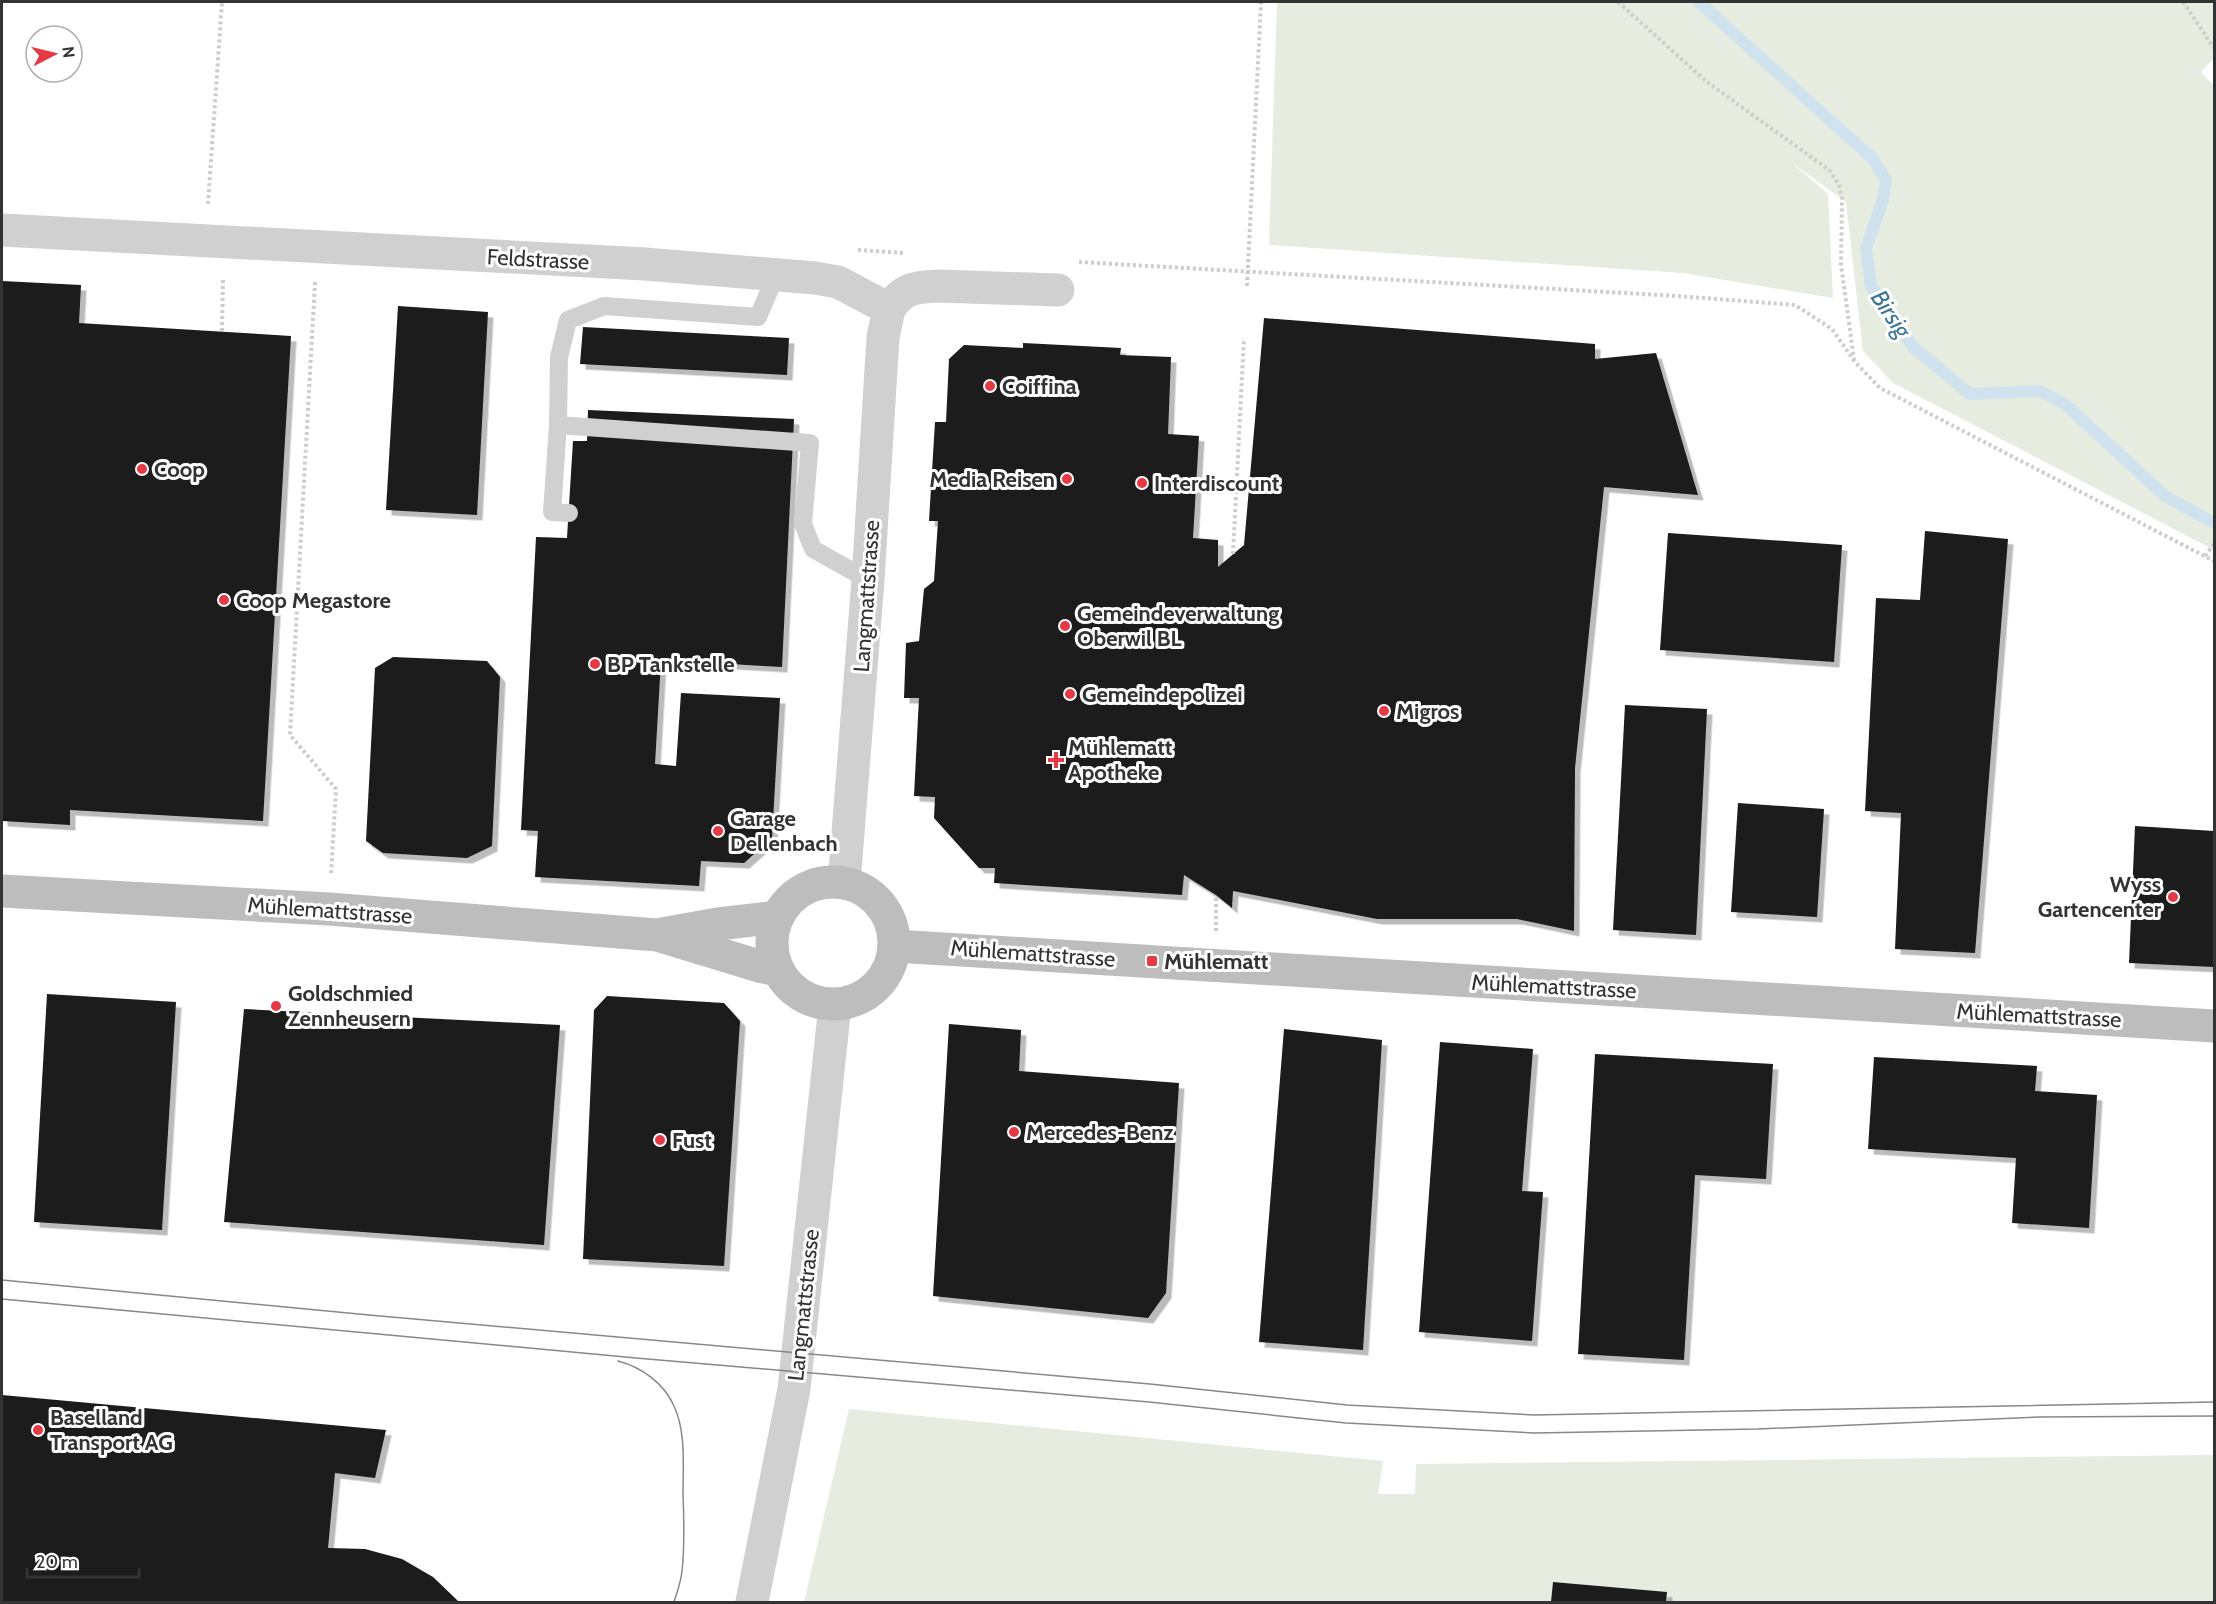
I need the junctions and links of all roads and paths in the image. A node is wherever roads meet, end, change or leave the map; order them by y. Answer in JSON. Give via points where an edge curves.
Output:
{"nodes":[{"id":1,"x":222,"y":2,"type":"edge"},
{"id":2,"x":1261,"y":2,"type":"edge"},
{"id":3,"x":1618,"y":2,"type":"edge"},
{"id":4,"x":2183,"y":2,"type":"edge"},
{"id":5,"x":2214,"y":48,"type":"edge"},
{"id":6,"x":2,"y":231,"type":"edge"},
{"id":7,"x":206,"y":242,"type":"junction"},
{"id":8,"x":317,"y":248,"type":"junction"},
{"id":9,"x":776,"y":275,"type":"junction"},
{"id":10,"x":1246,"y":286,"type":"dead end"},
{"id":11,"x":1058,"y":290,"type":"dead end"},
{"id":12,"x":889,"y":309,"type":"junction"},
{"id":13,"x":1244,"y":338,"type":"dead end"},
{"id":14,"x":558,"y":425,"type":"junction"},
{"id":15,"x":569,"y":513,"type":"dead end"},
{"id":16,"x":2213,"y":546,"type":"edge"},
{"id":17,"x":1233,"y":554,"type":"dead end"},
{"id":18,"x":2205,"y":556,"type":"junction"},
{"id":19,"x":2214,"y":561,"type":"edge"},
{"id":20,"x":868,"y":580,"type":"junction"},
{"id":21,"x":844,"y":883,"type":"junction"},
{"id":22,"x":2,"y":891,"type":"edge"},
{"id":23,"x":1216,"y":895,"type":"dead end"},
{"id":24,"x":329,"y":909,"type":"junction"},
{"id":25,"x":778,"y":916,"type":"junction"},
{"id":26,"x":657,"y":935,"type":"junction"},
{"id":27,"x":1216,"y":937,"type":"dead end"},
{"id":28,"x":894,"y":946,"type":"junction"},
{"id":29,"x":778,"y":970,"type":"junction"},
{"id":30,"x":835,"y":1005,"type":"junction"},
{"id":31,"x":2214,"y":1026,"type":"edge"},
{"id":32,"x":752,"y":1602,"type":"edge"}],
"edges":[{"from":1,"to":7,"type":"path"},
{"from":2,"to":10,"type":"path"},
{"from":3,"to":18,"type":"path","via":[[1707,82],[1829,170],[1842,199],[1841,265],[1855,362],[1880,388]]},
{"from":4,"to":5,"type":"path"},
{"from":6,"to":7,"type":"street","name":"Feldstrasse"},
{"from":7,"to":8,"type":"street","name":"Feldstrasse"},
{"from":8,"to":9,"type":"street","name":"Feldstrasse","via":[[645,264]]},
{"from":8,"to":24,"type":"path","via":[[290,735],[336,789]]},
{"from":9,"to":12,"type":"street","name":"Feldstrasse","via":[[838,282]]},
{"from":9,"to":14,"type":"lane","via":[[758,317],[604,306],[568,320],[559,357]]},
{"from":11,"to":12,"type":"street","via":[[919,287],[896,298]]},
{"from":12,"to":20,"type":"street","name":"Langmattstrasse","via":[[883,338]]},
{"from":13,"to":17,"type":"path"},
{"from":14,"to":15,"type":"lane","via":[[552,512]]},
{"from":14,"to":20,"type":"lane","via":[[810,443],[797,524],[813,549]]},
{"from":16,"to":18,"type":"path"},
{"from":18,"to":19,"type":"path"},
{"from":20,"to":21,"type":"street","name":"Langmattstrasse"},
{"from":21,"to":25,"type":"main road","via":[[806,889],[789,900]]},
{"from":21,"to":28,"type":"main road","via":[[861,889],[886,912],[893,928]]},
{"from":22,"to":24,"type":"main road","name":"Mühlemattstrasse"},
{"from":23,"to":27,"type":"path"},
{"from":24,"to":26,"type":"main road","name":"Mühlemattstrasse"},
{"from":25,"to":26,"type":"main road","name":"Mühlemattstrasse"},
{"from":25,"to":29,"type":"main road","via":[[773,934]]},
{"from":26,"to":29,"type":"main road","name":"Mühlemattstrasse"},
{"from":28,"to":30,"type":"main road","via":[[889,968],[876,987],[858,1000]]},
{"from":28,"to":31,"type":"main road","name":"Mühlemattstrasse"},
{"from":29,"to":30,"type":"main road","via":[[802,995]]},
{"from":30,"to":32,"type":"street","name":"Langmattstrasse","via":[[795,1389]]}]}
